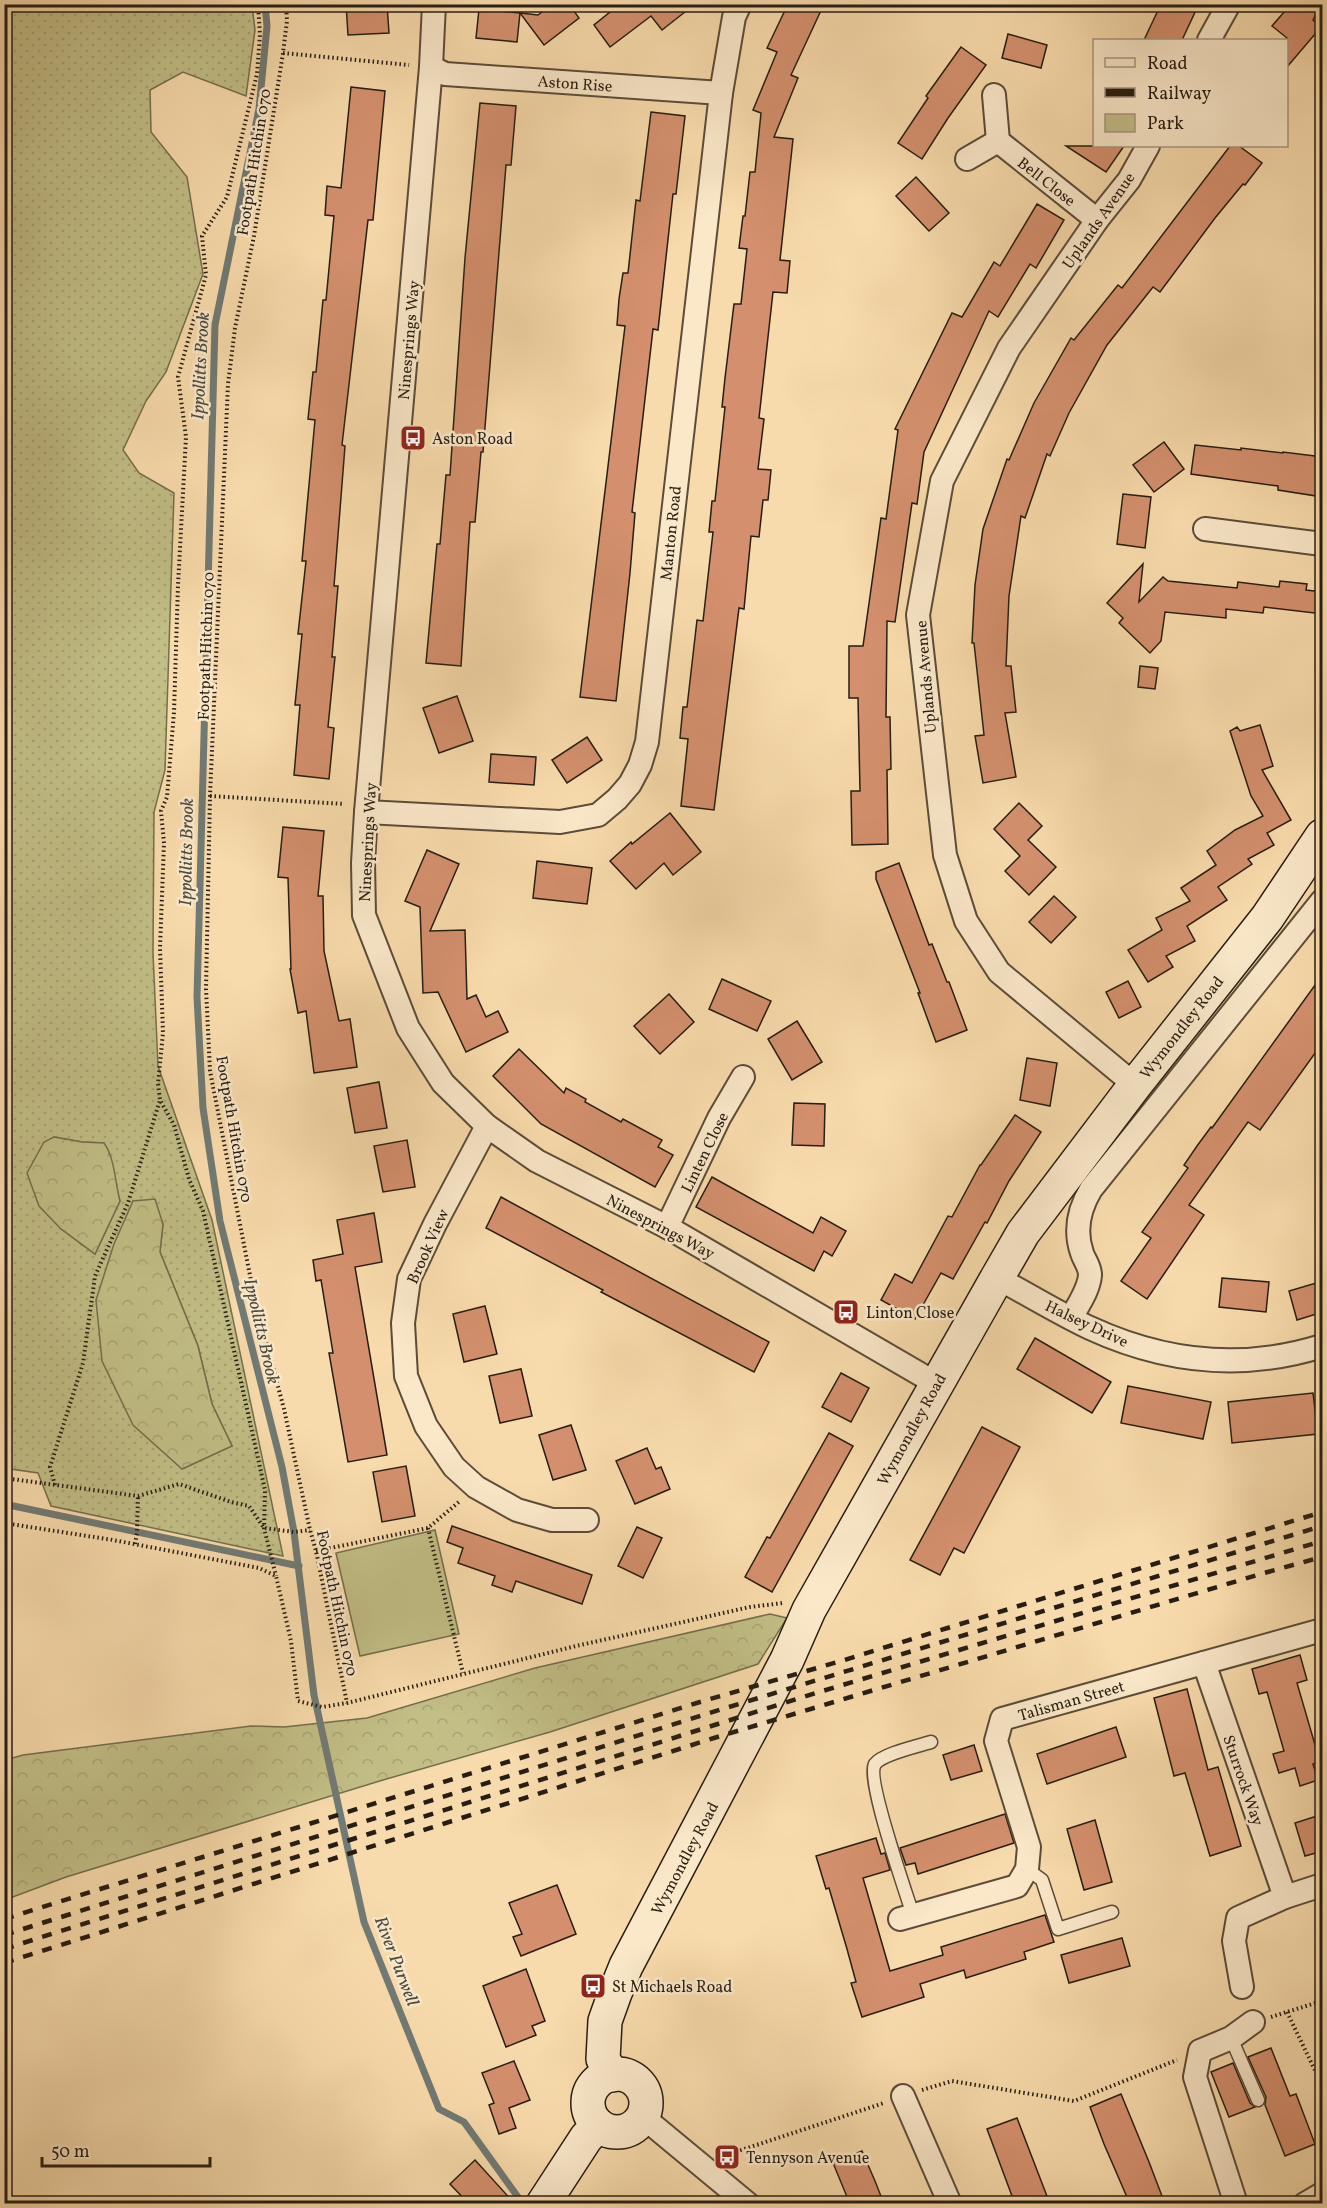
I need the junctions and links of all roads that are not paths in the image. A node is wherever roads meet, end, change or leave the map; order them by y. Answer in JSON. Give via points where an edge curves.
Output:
{"nodes":[{"id":1,"x":434,"y":4,"type":"edge"},
{"id":2,"x":741,"y":4,"type":"edge"},
{"id":3,"x":1229,"y":4,"type":"edge"},
{"id":4,"x":1210,"y":39,"type":"edge"},
{"id":5,"x":431,"y":67,"type":"junction"},
{"id":6,"x":721,"y":93,"type":"junction"},
{"id":7,"x":994,"y":95,"type":"dead end"},
{"id":8,"x":998,"y":141,"type":"junction"},
{"id":9,"x":1147,"y":147,"type":"edge"},
{"id":10,"x":966,"y":159,"type":"dead end"},
{"id":11,"x":1097,"y":220,"type":"junction"},
{"id":12,"x":1205,"y":529,"type":"dead end"},
{"id":13,"x":1323,"y":544,"type":"edge"},
{"id":14,"x":367,"y":808,"type":"junction"},
{"id":15,"x":1323,"y":836,"type":"edge"},
{"id":16,"x":1323,"y":901,"type":"edge"},
{"id":17,"x":743,"y":1077,"type":"dead end"},
{"id":18,"x":1135,"y":1085,"type":"junction"},
{"id":19,"x":487,"y":1126,"type":"junction"},
{"id":20,"x":667,"y":1227,"type":"junction"},
{"id":21,"x":997,"y":1278,"type":"junction"},
{"id":22,"x":1071,"y":1318,"type":"junction"},
{"id":23,"x":1323,"y":1346,"type":"edge"},
{"id":24,"x":937,"y":1384,"type":"junction"},
{"id":25,"x":587,"y":1520,"type":"dead end"},
{"id":26,"x":1323,"y":1630,"type":"edge"},
{"id":27,"x":1204,"y":1663,"type":"junction"},
{"id":28,"x":931,"y":1742,"type":"dead end"},
{"id":29,"x":1027,"y":1869,"type":"junction"},
{"id":30,"x":1323,"y":1885,"type":"edge"},
{"id":31,"x":1285,"y":1897,"type":"junction"},
{"id":32,"x":1112,"y":1912,"type":"dead end"},
{"id":33,"x":906,"y":1917,"type":"joint"},
{"id":34,"x":1242,"y":1987,"type":"dead end"},
{"id":35,"x":1253,"y":2022,"type":"road end"},
{"id":36,"x":1231,"y":2038,"type":"junction"},
{"id":37,"x":612,"y":2075,"type":"junction"},
{"id":38,"x":903,"y":2096,"type":"road end"},
{"id":39,"x":1258,"y":2100,"type":"dead end"},
{"id":40,"x":643,"y":2117,"type":"junction"},
{"id":41,"x":598,"y":2126,"type":"junction"},
{"id":42,"x":1323,"y":2194,"type":"edge"},
{"id":43,"x":543,"y":2204,"type":"edge"},
{"id":44,"x":748,"y":2204,"type":"edge"},
{"id":45,"x":950,"y":2204,"type":"edge"},
{"id":46,"x":1236,"y":2204,"type":"edge"},
{"id":47,"x":1305,"y":2204,"type":"edge"}],
"edges":[{"from":1,"to":5,"type":"street","name":"Ninesprings Way"},
{"from":2,"to":6,"type":"street","name":"Manton Road","via":[[734,16]]},
{"from":3,"to":4,"type":"street"},
{"from":5,"to":6,"type":"street","name":"Aston Rise","via":[[445,74]]},
{"from":5,"to":14,"type":"street","name":"Ninesprings Way"},
{"from":6,"to":14,"type":"street","name":"Manton Road","via":[[647,742],[640,765],[630,784],[598,815],[560,822]]},
{"from":7,"to":8,"type":"street"},
{"from":8,"to":10,"type":"street"},
{"from":8,"to":11,"type":"street","name":"Bell Close"},
{"from":9,"to":11,"type":"street","name":"Uplands Avenue"},
{"from":11,"to":18,"type":"street","name":"Uplands Avenue","via":[[1009,348],[942,482],[918,615],[945,855],[966,921],[999,972]]},
{"from":12,"to":13,"type":"street"},
{"from":14,"to":19,"type":"street","name":"Ninesprings Way","via":[[364,915],[408,1028],[442,1083]]},
{"from":15,"to":18,"type":"street","name":"Wymondley Road","via":[[1267,918]]},
{"from":16,"to":22,"type":"street","name":"Wymondley Road","via":[[1083,1201],[1079,1242],[1090,1273],[1085,1293]]},
{"from":17,"to":20,"type":"street","name":"Linten Close"},
{"from":18,"to":21,"type":"street","name":"Wymondley Road","via":[[1023,1233]]},
{"from":19,"to":20,"type":"street","name":"Ninesprings Way","via":[[537,1161]]},
{"from":19,"to":25,"type":"street","name":"Brook View","via":[[410,1279],[403,1323],[406,1376],[426,1426],[454,1467],[476,1487],[517,1510],[552,1520]]},
{"from":20,"to":24,"type":"street","name":"Ninesprings Way"},
{"from":21,"to":22,"type":"street","name":"Halsey Drive"},
{"from":21,"to":24,"type":"street","name":"Wymondley Road"},
{"from":22,"to":23,"type":"street","name":"Halsey Drive","via":[[1136,1346],[1209,1361],[1268,1359]]},
{"from":24,"to":37,"type":"street","name":"Wymondley Road","via":[[809,1610],[787,1660],[626,1966],[605,2021],[603,2059]]},
{"from":26,"to":27,"type":"street","name":"Talisman Street"},
{"from":27,"to":29,"type":"street","name":"Talisman Street","via":[[1002,1719],[996,1741],[1029,1847]]},
{"from":27,"to":31,"type":"street","name":"Sturrock Way"},
{"from":28,"to":33,"type":"lane","via":[[882,1758],[873,1771]]},
{"from":29,"to":32,"type":"lane","via":[[1042,1880],[1058,1929]]},
{"from":29,"to":33,"type":"street","via":[[1017,1886]]},
{"from":30,"to":31,"type":"street"},
{"from":31,"to":34,"type":"street","via":[[1238,1918],[1234,1941]]},
{"from":35,"to":36,"type":"street"},
{"from":36,"to":39,"type":"lane"},
{"from":36,"to":46,"type":"street","via":[[1200,2051],[1195,2077]]},
{"from":37,"to":40,"type":"street","via":[[627,2076],[641,2088],[645,2097]]},
{"from":37,"to":41,"type":"street","via":[[596,2084],[588,2098],[591,2118]]},
{"from":38,"to":45,"type":"street"},
{"from":40,"to":41,"type":"street","via":[[632,2129],[617,2133]]},
{"from":40,"to":44,"type":"street"},
{"from":41,"to":43,"type":"street"},
{"from":42,"to":47,"type":"street"}]}
